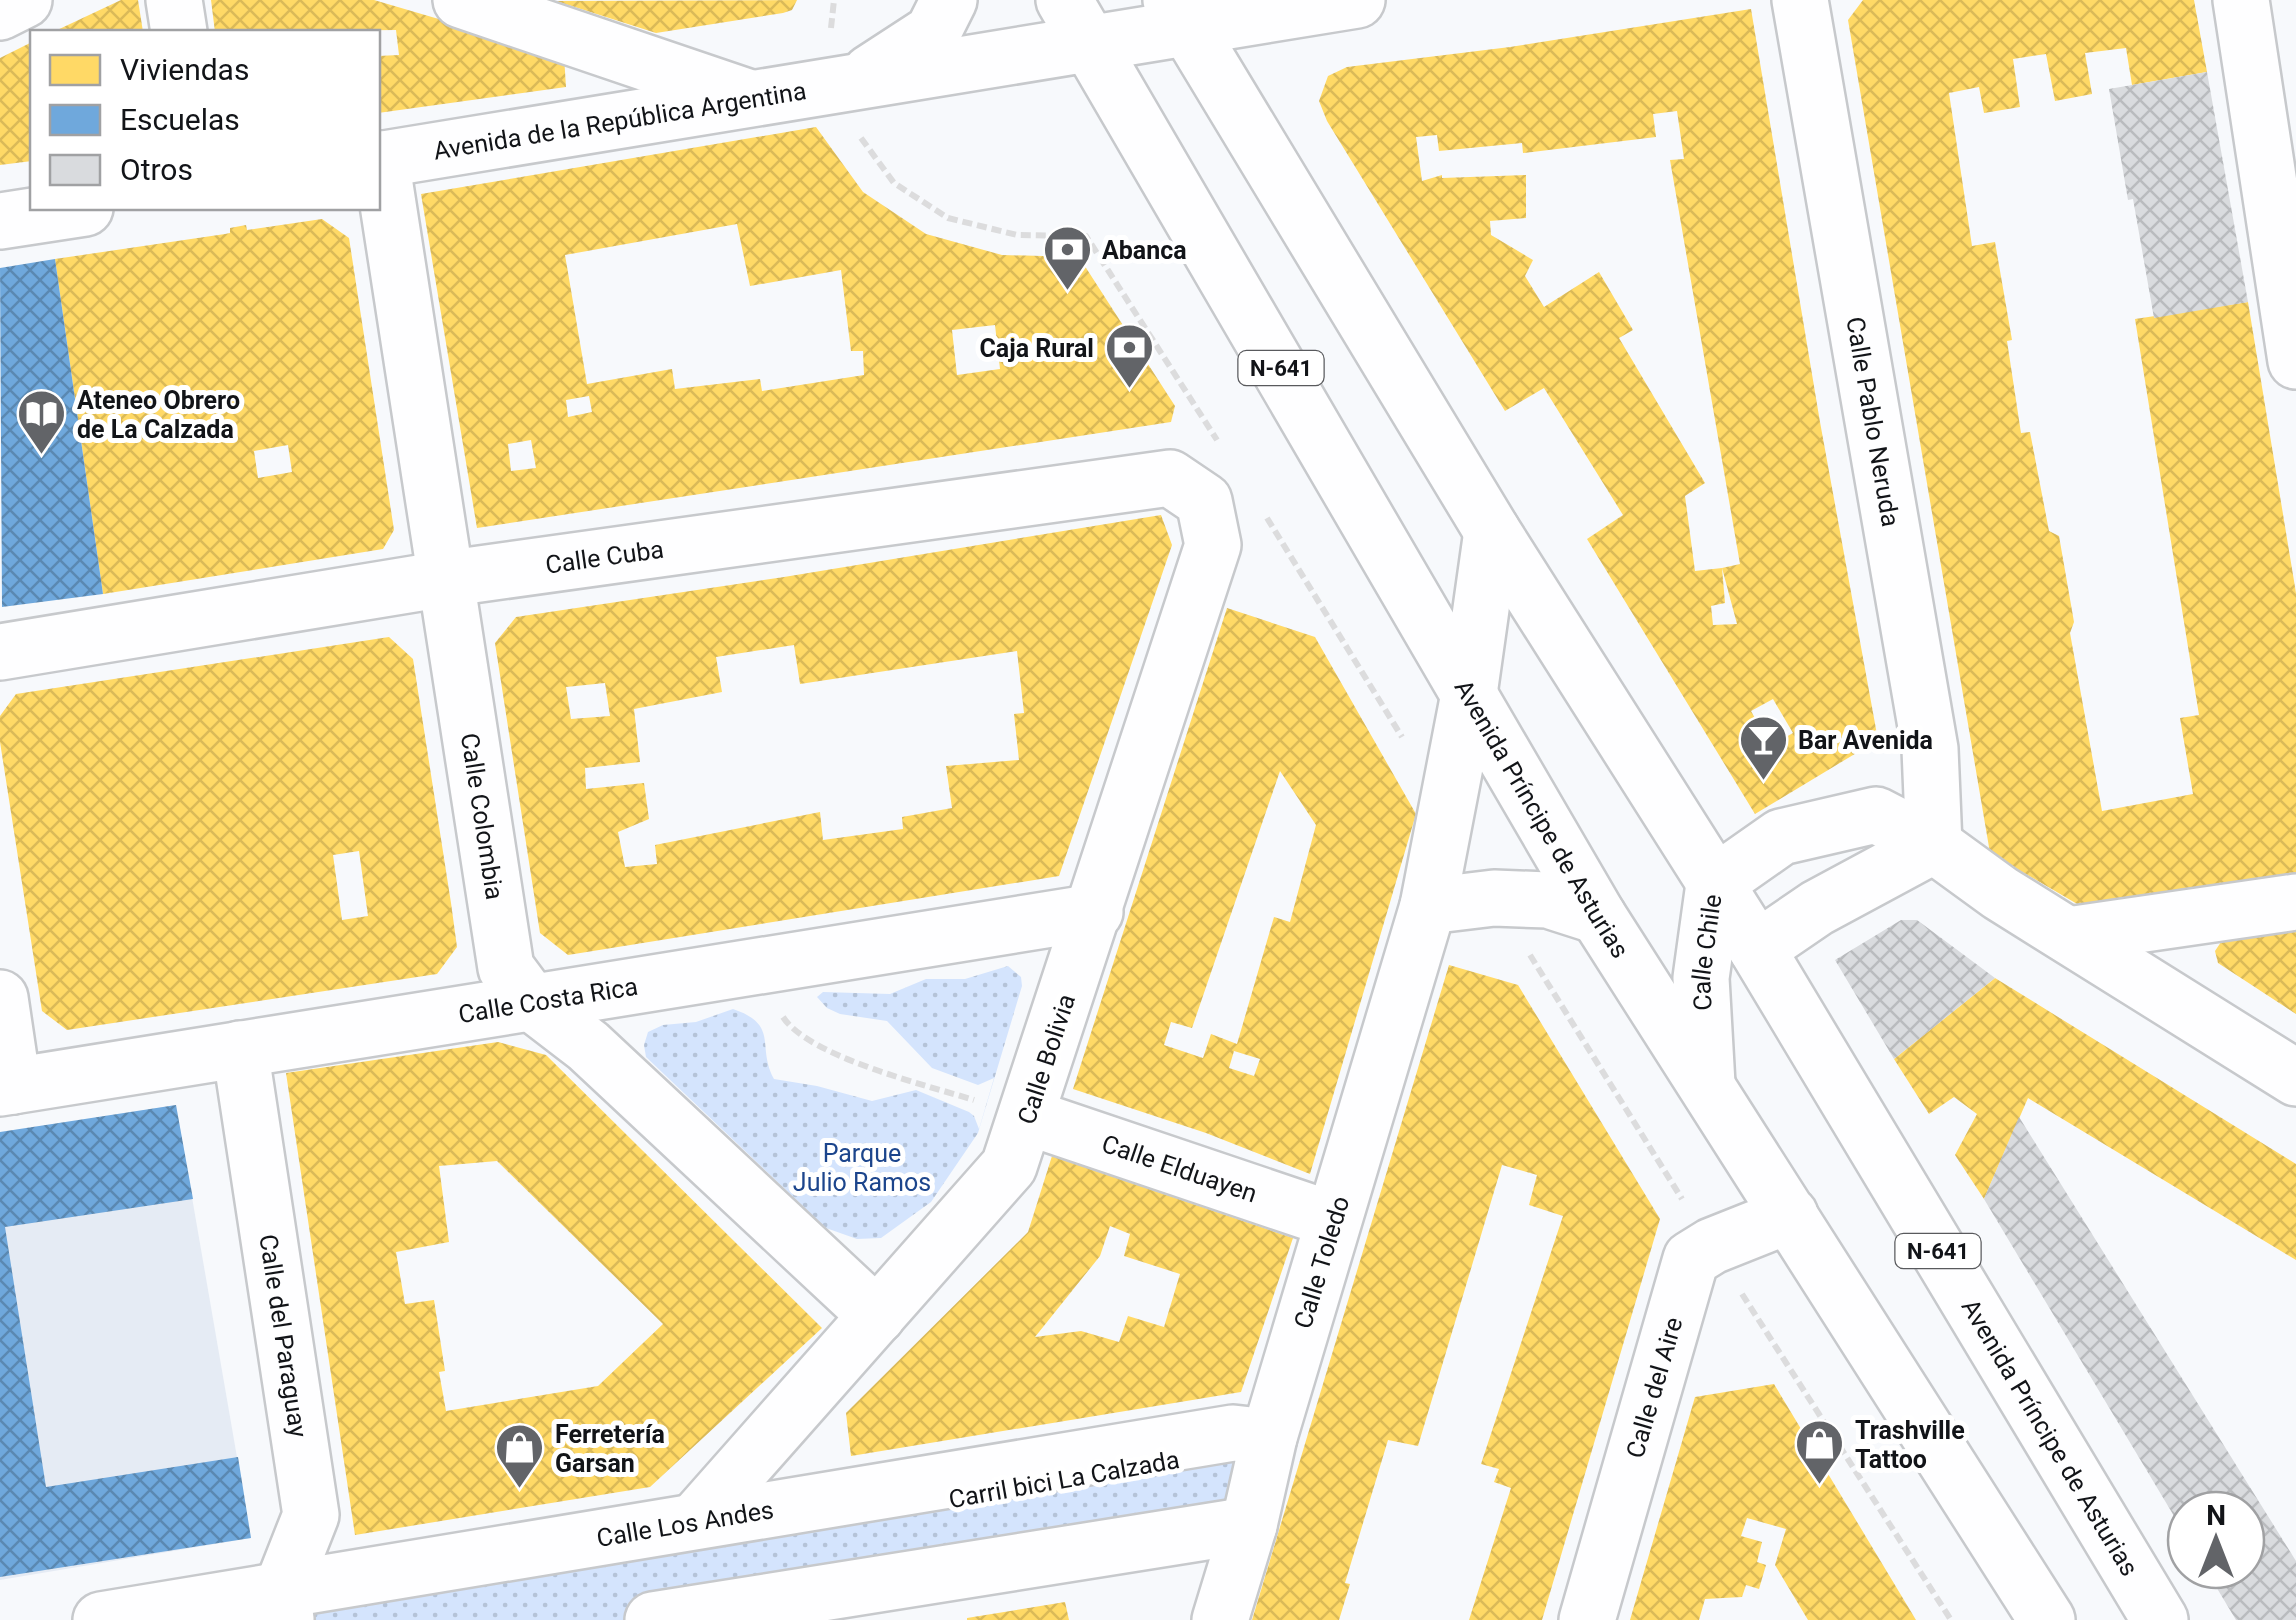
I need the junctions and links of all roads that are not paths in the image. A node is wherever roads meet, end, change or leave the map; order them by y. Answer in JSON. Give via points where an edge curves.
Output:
{"nodes":[{"id":1,"x":24,"y":0,"type":"edge"},
{"id":2,"x":174,"y":0,"type":"edge"},
{"id":3,"x":948,"y":0,"type":"edge"},
{"id":4,"x":1357,"y":0,"type":"edge"},
{"id":5,"x":2241,"y":0,"type":"edge"},
{"id":6,"x":467,"y":1,"type":"edge"},
{"id":7,"x":1171,"y":9,"type":"edge"},
{"id":8,"x":0,"y":12,"type":"edge"},
{"id":9,"x":1077,"y":22,"type":"edge"},
{"id":10,"x":1805,"y":24,"type":"edge"},
{"id":11,"x":179,"y":30,"type":"edge"},
{"id":12,"x":860,"y":80,"type":"junction"},
{"id":13,"x":747,"y":98,"type":"junction"},
{"id":14,"x":380,"y":160,"type":"edge"},
{"id":15,"x":380,"y":166,"type":"edge"},
{"id":16,"x":73,"y":210,"type":"edge"},
{"id":17,"x":0,"y":221,"type":"edge"},
{"id":18,"x":2296,"y":361,"type":"edge"},
{"id":19,"x":1204,"y":501,"type":"joint"},
{"id":20,"x":1492,"y":532,"type":"junction"},
{"id":21,"x":444,"y":579,"type":"junction"},
{"id":22,"x":0,"y":652,"type":"edge"},
{"id":23,"x":1469,"y":694,"type":"junction"},
{"id":24,"x":1934,"y":845,"type":"junction"},
{"id":25,"x":1714,"y":884,"type":"junction"},
{"id":26,"x":2296,"y":902,"type":"edge"},
{"id":27,"x":1428,"y":906,"type":"junction"},
{"id":28,"x":1094,"y":912,"type":"junction"},
{"id":29,"x":1598,"y":916,"type":"junction"},
{"id":30,"x":2068,"y":935,"type":"junction"},
{"id":31,"x":1757,"y":949,"type":"junction"},
{"id":32,"x":0,"y":998,"type":"edge"},
{"id":33,"x":532,"y":1003,"type":"junction"},
{"id":34,"x":240,"y":1049,"type":"junction"},
{"id":35,"x":2296,"y":1078,"type":"edge"},
{"id":36,"x":1707,"y":1084,"type":"junction"},
{"id":37,"x":6,"y":1086,"type":"edge"},
{"id":38,"x":1028,"y":1118,"type":"junction"},
{"id":39,"x":1790,"y":1215,"type":"junction"},
{"id":40,"x":1333,"y":1220,"type":"junction"},
{"id":41,"x":876,"y":1316,"type":"junction"},
{"id":42,"x":1269,"y":1437,"type":"junction"},
{"id":43,"x":696,"y":1520,"type":"junction"},
{"id":44,"x":1249,"y":1525,"type":"junction"},
{"id":45,"x":283,"y":1605,"type":"edge"},
{"id":46,"x":101,"y":1620,"type":"edge"},
{"id":47,"x":654,"y":1620,"type":"edge"},
{"id":48,"x":1220,"y":1620,"type":"edge"},
{"id":49,"x":1587,"y":1620,"type":"edge"},
{"id":50,"x":2047,"y":1620,"type":"edge"},
{"id":51,"x":2160,"y":1620,"type":"edge"}],
"edges":[{"from":1,"to":8,"type":"main road"},
{"from":2,"to":11,"type":"main road"},
{"from":3,"to":12,"type":"main road","name":"Avenida de la República Argentina","via":[[933,32]]},
{"from":4,"to":7,"type":"main road","name":"Avenida de la República Argentina"},
{"from":5,"to":18,"type":"main road"},
{"from":6,"to":13,"type":"main road"},
{"from":7,"to":9,"type":"main road","name":"Avenida de la República Argentina"},
{"from":7,"to":20,"type":"main road","name":"Avenida Príncipe de Asturias","number":"N-641"},
{"from":9,"to":12,"type":"main road","name":"Avenida de la República Argentina"},
{"from":9,"to":23,"type":"main road","name":"Avenida Príncipe de Asturias","number":"N-641"},
{"from":10,"to":24,"type":"main road","name":"Calle Pablo Neruda","via":[[1930,749]]},
{"from":12,"to":13,"type":"main road","name":"Avenida de la República Argentina"},
{"from":13,"to":14,"type":"main road","name":"Avenida de la República Argentina"},
{"from":15,"to":21,"type":"main road","name":"Calle Colombia"},
{"from":16,"to":17,"type":"main road"},
{"from":19,"to":21,"type":"main road","name":"Calle Cuba","via":[[1170,478]]},
{"from":19,"to":28,"type":"main road","name":"Calle Bolivia","via":[[1214,544]]},
{"from":20,"to":23,"type":"main road","name":"Calle Toledo"},
{"from":20,"to":25,"type":"main road","name":"Avenida Príncipe de Asturias","number":"N-641"},
{"from":21,"to":22,"type":"main road","name":"Calle Cuba"},
{"from":21,"to":33,"type":"main road","name":"Calle Colombia","via":[[506,968]]},
{"from":23,"to":27,"type":"main road","name":"Calle Toledo"},
{"from":23,"to":29,"type":"main road","name":"Avenida Príncipe de Asturias","number":"N-641"},
{"from":24,"to":25,"type":"main road","name":"Calle Chile","via":[[1876,815],[1780,837]]},
{"from":24,"to":30,"type":"main road","name":"Calle Chile"},
{"from":24,"to":31,"type":"main road","name":"Calle Chile"},
{"from":25,"to":31,"type":"main road","name":"Avenida Príncipe de Asturias","number":"N-641"},
{"from":25,"to":36,"type":"main road","name":"Calle Chile","via":[[1701,978]]},
{"from":26,"to":30,"type":"main road"},
{"from":27,"to":29,"type":"main road","via":[[1548,900]]},
{"from":27,"to":40,"type":"main road","name":"Calle Toledo"},
{"from":28,"to":33,"type":"main road","name":"Calle Costa Rica"},
{"from":28,"to":38,"type":"main road","name":"Calle Bolivia"},
{"from":29,"to":36,"type":"main road","name":"Avenida Príncipe de Asturias","number":"N-641"},
{"from":30,"to":35,"type":"main road","name":"Calle Chile"},
{"from":31,"to":51,"type":"main road","name":"Avenida Príncipe de Asturias","number":"N-641"},
{"from":32,"to":37,"type":"main road"},
{"from":33,"to":34,"type":"main road","name":"Calle Costa Rica"},
{"from":33,"to":41,"type":"main road","name":"Calle Colombia","via":[[588,1046]]},
{"from":34,"to":37,"type":"main road","name":"Calle Costa Rica"},
{"from":34,"to":45,"type":"main road","name":"Calle del Paraguay","via":[[311,1515]]},
{"from":36,"to":39,"type":"main road","name":"Avenida Príncipe de Asturias","number":"N-641"},
{"from":38,"to":40,"type":"main road","name":"Calle Elduayen"},
{"from":38,"to":41,"type":"main road","name":"Calle Bolivia","via":[[1009,1166]]},
{"from":39,"to":49,"type":"main road","name":"Calle del Aire","via":[[1691,1259]]},
{"from":39,"to":50,"type":"main road","name":"Avenida Príncipe de Asturias","number":"N-641"},
{"from":40,"to":42,"type":"main road","name":"Calle Toledo"},
{"from":41,"to":43,"type":"main road","name":"Calle Bolivia"},
{"from":42,"to":43,"type":"main road","name":"Calle Los Andes","via":[[1232,1433]]},
{"from":42,"to":44,"type":"main road","name":"Calle Toledo"},
{"from":43,"to":45,"type":"main road","name":"Calle Los Andes"},
{"from":44,"to":47,"type":"main road"},
{"from":44,"to":48,"type":"main road","name":"Calle Toledo"},
{"from":45,"to":46,"type":"main road","name":"Calle Los Andes"}]}
